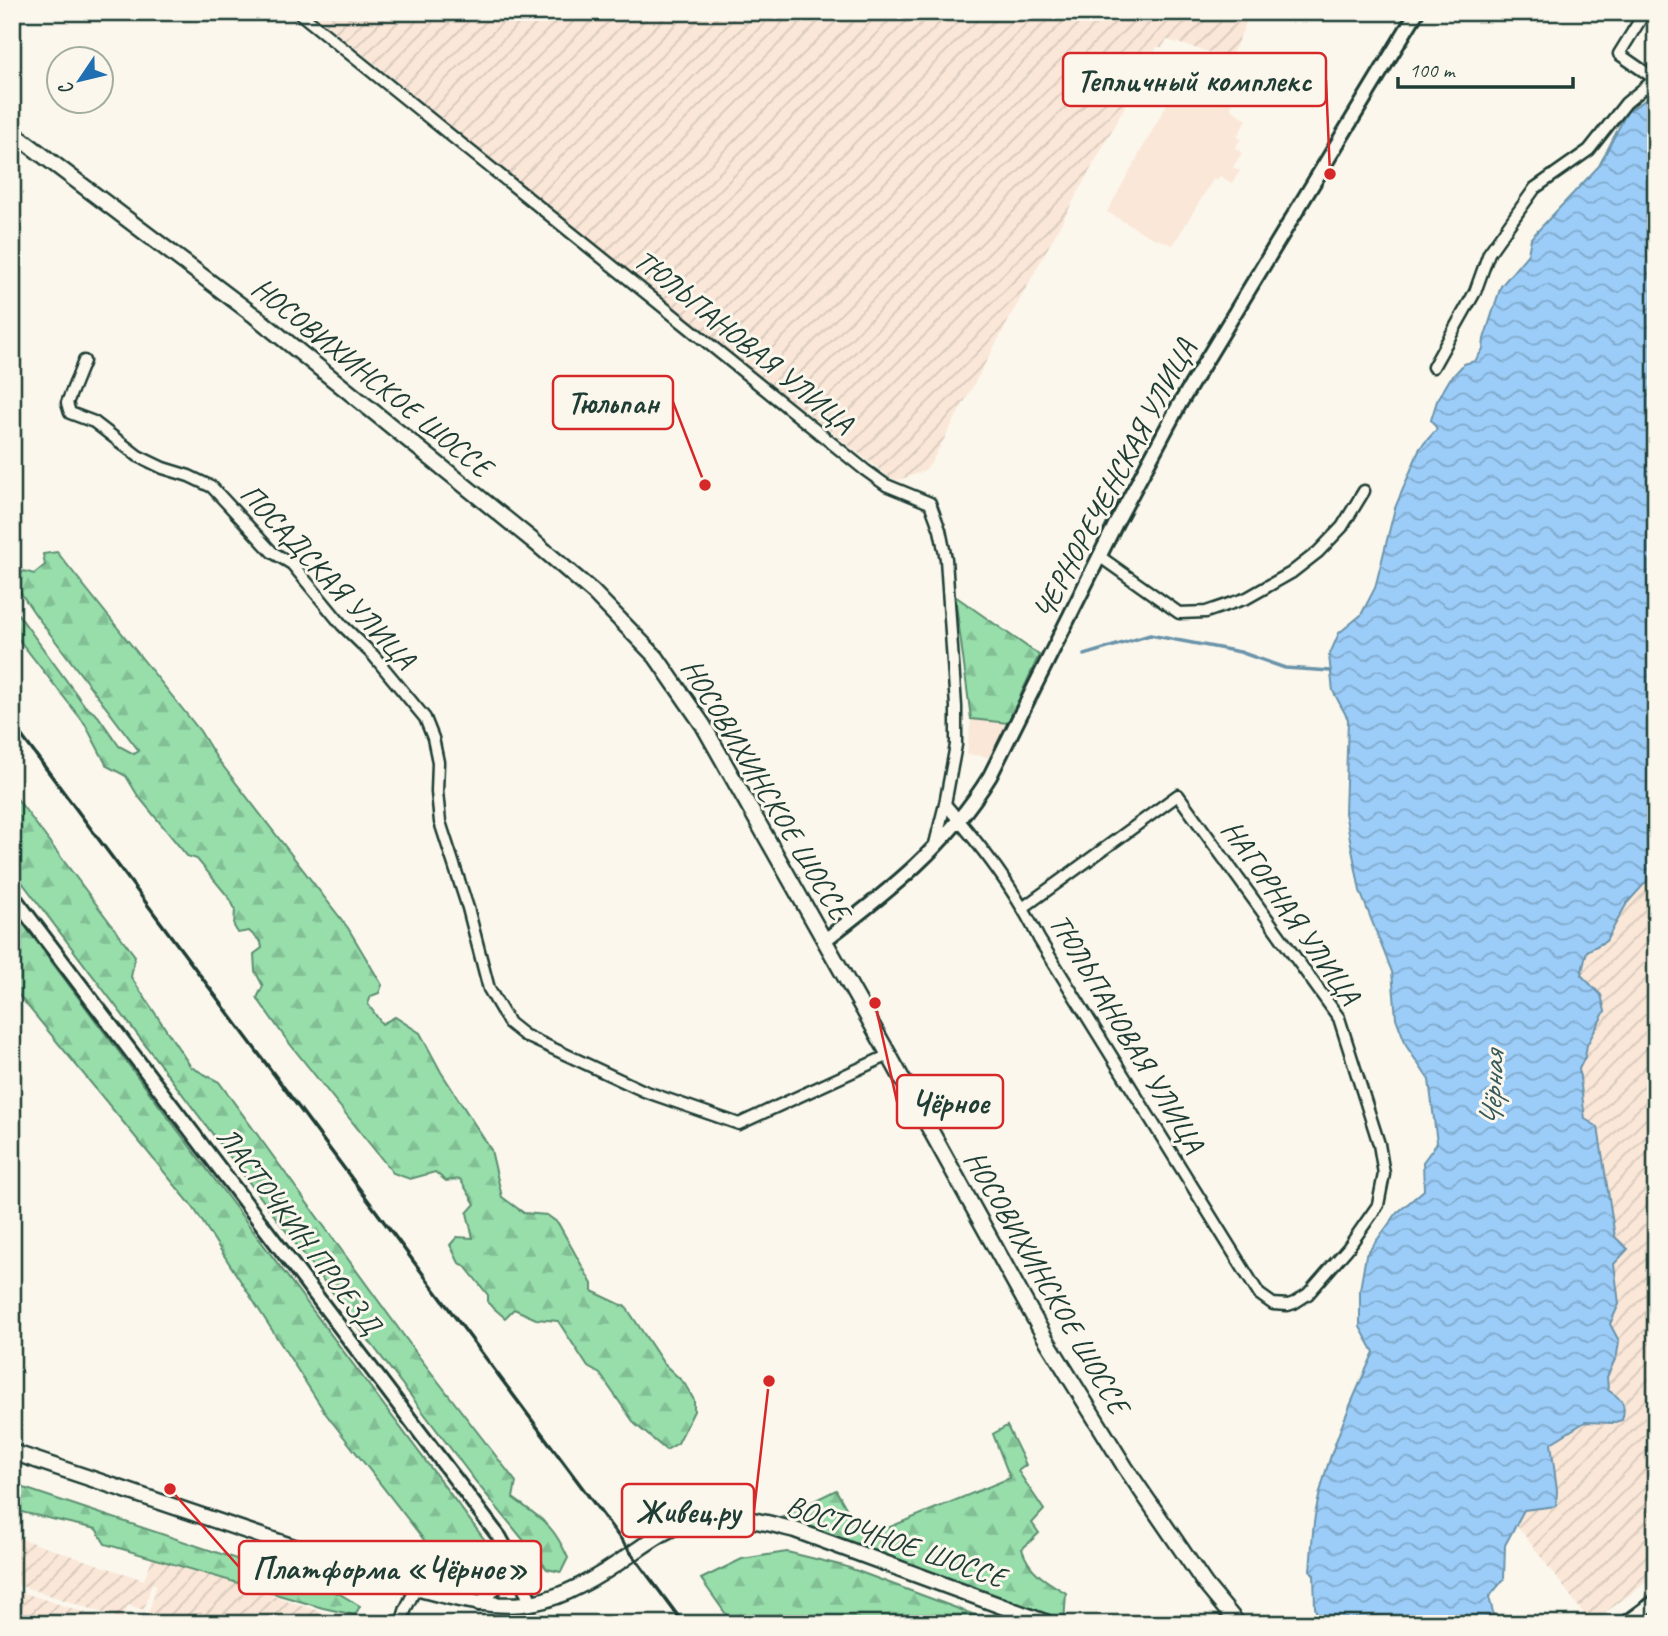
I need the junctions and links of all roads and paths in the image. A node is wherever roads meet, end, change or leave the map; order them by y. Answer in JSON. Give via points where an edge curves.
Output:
{"nodes":[{"id":1,"x":298,"y":12,"type":"edge"},
{"id":2,"x":1417,"y":12,"type":"edge"},
{"id":3,"x":1645,"y":12,"type":"edge"},
{"id":4,"x":12,"y":131,"type":"edge"},
{"id":5,"x":84,"y":361,"type":"dead end"},
{"id":6,"x":1433,"y":367,"type":"dead end"},
{"id":7,"x":1364,"y":491,"type":"dead end"},
{"id":8,"x":1099,"y":556,"type":"junction"},
{"id":9,"x":945,"y":804,"type":"junction"},
{"id":10,"x":959,"y":820,"type":"junction"},
{"id":11,"x":934,"y":849,"type":"junction"},
{"id":12,"x":12,"y":895,"type":"edge"},
{"id":13,"x":1024,"y":907,"type":"junction"},
{"id":14,"x":825,"y":940,"type":"junction"},
{"id":15,"x":889,"y":1055,"type":"junction"},
{"id":16,"x":1259,"y":1294,"type":"joint"},
{"id":17,"x":12,"y":1452,"type":"edge"},
{"id":18,"x":500,"y":1538,"type":"junction"},
{"id":19,"x":416,"y":1588,"type":"junction"},
{"id":20,"x":1217,"y":1600,"type":"junction"},
{"id":21,"x":1656,"y":1601,"type":"edge"},
{"id":22,"x":479,"y":1604,"type":"junction"},
{"id":23,"x":531,"y":1604,"type":"junction"},
{"id":24,"x":401,"y":1624,"type":"edge"},
{"id":25,"x":1050,"y":1624,"type":"edge"},
{"id":26,"x":1224,"y":1624,"type":"edge"},
{"id":27,"x":1238,"y":1624,"type":"edge"},
{"id":28,"x":1625,"y":1624,"type":"edge"}],
"edges":[{"from":1,"to":9,"type":"street","name":"ТЮЛЬПАНОВАЯ УЛИЦА","via":[[865,470],[886,485],[930,503],[946,559],[957,708],[956,745]]},
{"from":2,"to":8,"type":"street","name":"ЧЕРНОРЕЧЕНСКАЯ УЛИЦА","via":[[1217,341]]},
{"from":3,"to":6,"type":"street","via":[[1619,54],[1655,79],[1626,103],[1588,150],[1535,188],[1489,253],[1475,292]]},
{"from":4,"to":14,"type":"main road","name":"НОСОВИХИНСКОЕ ШОССЕ","via":[[255,316],[532,540],[617,615],[656,657],[703,725]]},
{"from":5,"to":15,"type":"street","name":"ПОСАДСКАЯ УЛИЦА","via":[[67,403],[70,413],[94,422],[138,456],[212,488],[272,552],[292,564],[425,718],[438,762],[440,822],[489,989],[509,1023],[524,1035],[644,1091],[739,1124]]},
{"from":7,"to":8,"type":"street","via":[[1342,527],[1300,566],[1247,598],[1206,612],[1179,613]]},
{"from":8,"to":10,"type":"street","name":"ЧЕРНОРЕЧЕНСКАЯ УЛИЦА","via":[[990,776]]},
{"from":9,"to":10,"type":"street","name":"ТЮЛЬПАНОВАЯ УЛИЦА"},
{"from":9,"to":11,"type":"street","name":"ТЮЛЬПАНОВАЯ УЛИЦА"},
{"from":10,"to":11,"type":"street","name":"ЧЕРНОРЕЧЕНСКАЯ УЛИЦА"},
{"from":10,"to":13,"type":"street","name":"ТЮЛЬПАНОВАЯ УЛИЦА"},
{"from":11,"to":14,"type":"street","name":"ЧЕРНОРЕЧЕНСКАЯ УЛИЦА","via":[[892,890]]},
{"from":12,"to":18,"type":"street","name":"ЛАСТОЧКИН ПРОЕЗД"},
{"from":13,"to":16,"type":"street","name":"ТЮЛЬПАНОВАЯ УЛИЦА","via":[[1039,939]]},
{"from":13,"to":16,"type":"street","name":"НАГОРНАЯ УЛИЦА","via":[[1178,795],[1339,1018],[1379,1144],[1384,1174],[1378,1206],[1308,1294],[1280,1306]]},
{"from":14,"to":15,"type":"main road","name":"НОСОВИХИНСКОЕ ШОССЕ"},
{"from":15,"to":20,"type":"main road","name":"НОСОВИХИНСКОЕ ШОССЕ","via":[[1044,1336],[1119,1457]]},
{"from":17,"to":19,"type":"main road","name":"ВОСТОЧНОЕ ШОССЕ"},
{"from":18,"to":22,"type":"street","via":[[505,1566],[500,1582]]},
{"from":18,"to":23,"type":"street","name":"ЛАСТОЧКИН ПРОЕЗД"},
{"from":19,"to":22,"type":"main road","name":"ВОСТОЧНОЕ ШОССЕ"},
{"from":19,"to":24,"type":"street"},
{"from":20,"to":26,"type":"main road"},
{"from":20,"to":27,"type":"main road","name":"НОСОВИХИНСКОЕ ШОССЕ"},
{"from":21,"to":28,"type":"street"},
{"from":22,"to":23,"type":"main road","name":"ВОСТОЧНОЕ ШОССЕ"},
{"from":23,"to":25,"type":"main road","name":"ВОСТОЧНОЕ ШОССЕ","via":[[581,1587],[684,1523],[724,1517],[795,1530]]}]}
